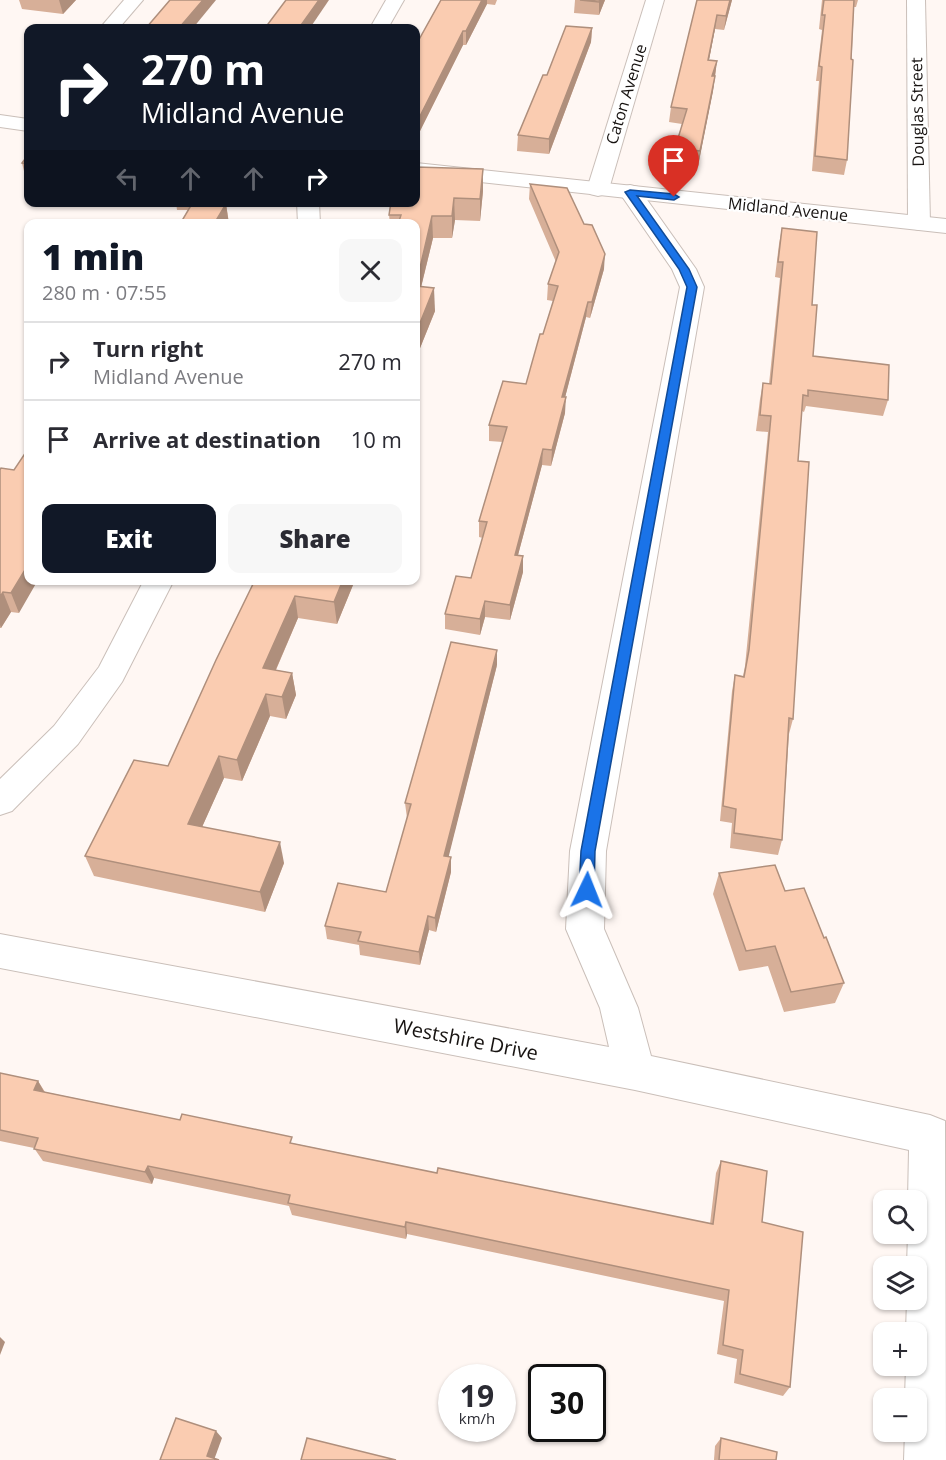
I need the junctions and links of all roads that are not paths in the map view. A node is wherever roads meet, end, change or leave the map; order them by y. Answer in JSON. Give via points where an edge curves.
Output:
{"nodes":[{"id":1,"x":134,"y":0,"type":"edge"},
{"id":2,"x":395,"y":0,"type":"edge"},
{"id":3,"x":655,"y":0,"type":"edge"},
{"id":4,"x":916,"y":0,"type":"edge"},
{"id":5,"x":113,"y":24,"type":"edge"},
{"id":6,"x":381,"y":24,"type":"edge"},
{"id":7,"x":0,"y":122,"type":"edge"},
{"id":8,"x":24,"y":122,"type":"edge"},
{"id":9,"x":420,"y":169,"type":"edge"},
{"id":10,"x":598,"y":189,"type":"junction"},
{"id":11,"x":630,"y":192,"type":"junction"},
{"id":12,"x":919,"y":223,"type":"junction"},
{"id":13,"x":946,"y":226,"type":"edge"},
{"id":14,"x":156,"y":585,"type":"edge"},
{"id":15,"x":0,"y":801,"type":"edge"},
{"id":16,"x":0,"y":951,"type":"edge"},
{"id":17,"x":636,"y":1071,"type":"junction"},
{"id":18,"x":928,"y":1460,"type":"edge"}],
"edges":[{"from":1,"to":5,"type":"street"},
{"from":2,"to":6,"type":"street"},
{"from":3,"to":10,"type":"street","name":"Caton Avenue"},
{"from":4,"to":12,"type":"street","name":"Douglas Street"},
{"from":7,"to":8,"type":"street"},
{"from":9,"to":10,"type":"street","name":"Midland Avenue"},
{"from":10,"to":11,"type":"street","name":"Midland Avenue"},
{"from":11,"to":12,"type":"street","name":"Midland Avenue"},
{"from":11,"to":17,"type":"street","via":[[684,269],[692,287],[588,851],[585,929],[619,1008]]},
{"from":12,"to":13,"type":"street","name":"Midland Avenue"},
{"from":14,"to":15,"type":"street","via":[[111,674],[66,735]]},
{"from":16,"to":17,"type":"street","name":"Westshire Drive"},
{"from":17,"to":18,"type":"street","name":"Westshire Drive","via":[[930,1135]]}]}
